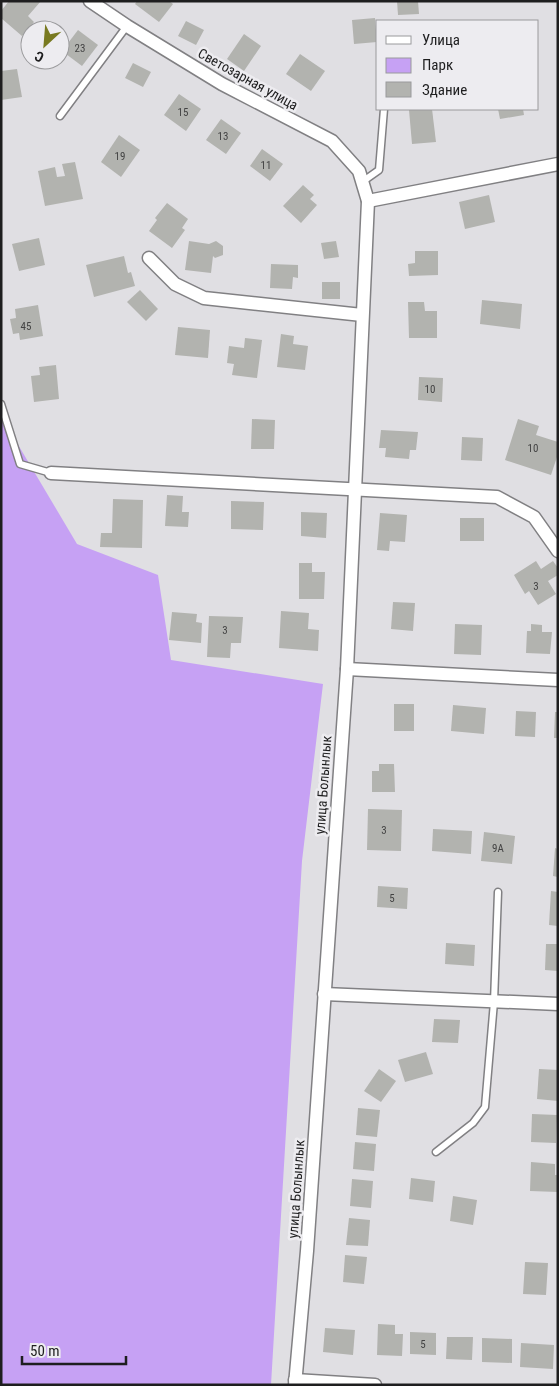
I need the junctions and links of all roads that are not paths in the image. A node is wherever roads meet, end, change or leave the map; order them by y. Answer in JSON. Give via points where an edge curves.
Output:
{"nodes":[{"id":1,"x":90,"y":1,"type":"edge"},
{"id":2,"x":104,"y":5,"type":"edge"},
{"id":3,"x":127,"y":26,"type":"junction"},
{"id":4,"x":384,"y":110,"type":"edge"},
{"id":5,"x":60,"y":116,"type":"dead end"},
{"id":6,"x":558,"y":164,"type":"edge"},
{"id":7,"x":362,"y":182,"type":"junction"},
{"id":8,"x":368,"y":201,"type":"junction"},
{"id":9,"x":148,"y":258,"type":"dead end"},
{"id":10,"x":362,"y":315,"type":"junction"},
{"id":11,"x":1,"y":404,"type":"edge"},
{"id":12,"x":51,"y":473,"type":"joint"},
{"id":13,"x":354,"y":490,"type":"junction"},
{"id":14,"x":558,"y":551,"type":"edge"},
{"id":15,"x":347,"y":669,"type":"junction"},
{"id":16,"x":558,"y":680,"type":"edge"},
{"id":17,"x":498,"y":892,"type":"dead end"},
{"id":18,"x":324,"y":994,"type":"junction"},
{"id":19,"x":494,"y":1002,"type":"junction"},
{"id":20,"x":558,"y":1004,"type":"edge"},
{"id":21,"x":436,"y":1152,"type":"dead end"},
{"id":22,"x":295,"y":1382,"type":"edge"},
{"id":23,"x":375,"y":1385,"type":"edge"}],
"edges":[{"from":1,"to":2,"type":"street","name":"Светозарная улица"},
{"from":2,"to":3,"type":"street","name":"Светозарная улица"},
{"from":3,"to":5,"type":"lane"},
{"from":3,"to":7,"type":"street","name":"Светозарная улица","via":[[222,84],[332,142],[359,171]]},
{"from":4,"to":7,"type":"lane","via":[[379,170]]},
{"from":6,"to":8,"type":"street"},
{"from":7,"to":8,"type":"street","name":"Светозарная улица"},
{"from":8,"to":10,"type":"street","name":"улица Болынлык"},
{"from":9,"to":10,"type":"street","via":[[175,284],[204,298]]},
{"from":10,"to":13,"type":"street","name":"улица Болынлык"},
{"from":11,"to":12,"type":"lane","via":[[20,464]]},
{"from":12,"to":13,"type":"street"},
{"from":13,"to":14,"type":"street","via":[[497,497],[534,517]]},
{"from":13,"to":15,"type":"street","name":"улица Болынлык"},
{"from":15,"to":16,"type":"street"},
{"from":15,"to":18,"type":"street","name":"улица Болынлык"},
{"from":17,"to":19,"type":"lane"},
{"from":18,"to":19,"type":"street"},
{"from":18,"to":22,"type":"street","name":"улица Болынлык"},
{"from":19,"to":20,"type":"street"},
{"from":19,"to":21,"type":"lane","via":[[485,1107],[473,1123]]},
{"from":22,"to":23,"type":"street"}]}
